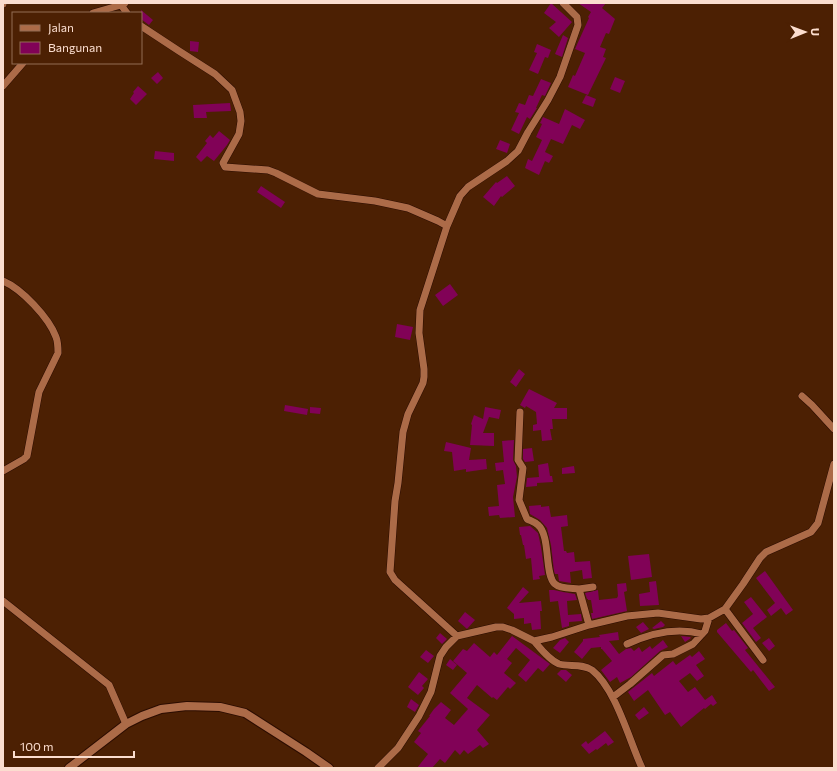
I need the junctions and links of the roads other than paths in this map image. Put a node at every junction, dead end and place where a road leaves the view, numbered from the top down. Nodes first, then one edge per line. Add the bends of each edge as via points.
1 (563, 3) edge
2 (123, 4) edge
3 (95, 12) edge
4 (142, 27) edge
5 (22, 64) edge
6 (3, 86) edge
7 (447, 226) junction
8 (3, 281) edge
9 (802, 396) dead end
10 (520, 412) dead end
11 (834, 429) edge
12 (834, 464) edge
13 (3, 471) edge
14 (593, 587) dead end
15 (579, 589) junction
16 (3, 601) edge
17 (725, 609) junction
18 (709, 618) junction
19 (589, 625) junction
20 (702, 634) junction
21 (457, 636) junction
22 (534, 641) junction
23 (627, 644) dead end
24 (763, 660) dead end
25 (613, 697) junction
26 (126, 724) junction
27 (68, 768) edge
28 (329, 768) edge
29 (378, 768) edge
30 (642, 768) edge

1 - 7 street via 576,17 578,25 554,90 518,151 468,186 460,196
2 - 3 street
4 - 7 street via 215,74 232,90 241,121 238,134 223,163 225,167 272,172 318,194 408,208
5 - 6 street
7 - 21 street via 420,310 419,333 424,377 403,432 390,572 395,580
8 - 13 street via 32,301 54,332 58,347 58,353 39,392 27,456
9 - 11 street
10 - 15 street via 518,460 523,468 520,503 527,519 537,523 542,529 552,581 557,586
12 - 17 street via 815,529 807,535 766,552
14 - 15 street
15 - 19 street
16 - 26 street via 109,685
17 - 18 street
17 - 24 street
18 - 19 street via 654,613
18 - 20 street
19 - 22 street via 552,638
20 - 23 street via 667,632 646,636
20 - 25 street via 693,644 673,654 663,655
21 - 22 street via 503,627
21 - 29 street via 440,656 433,685 419,716 398,748
22 - 25 street via 555,662 591,670
25 - 30 street
26 - 27 street
26 - 28 street via 160,709 213,706 232,709 244,713

